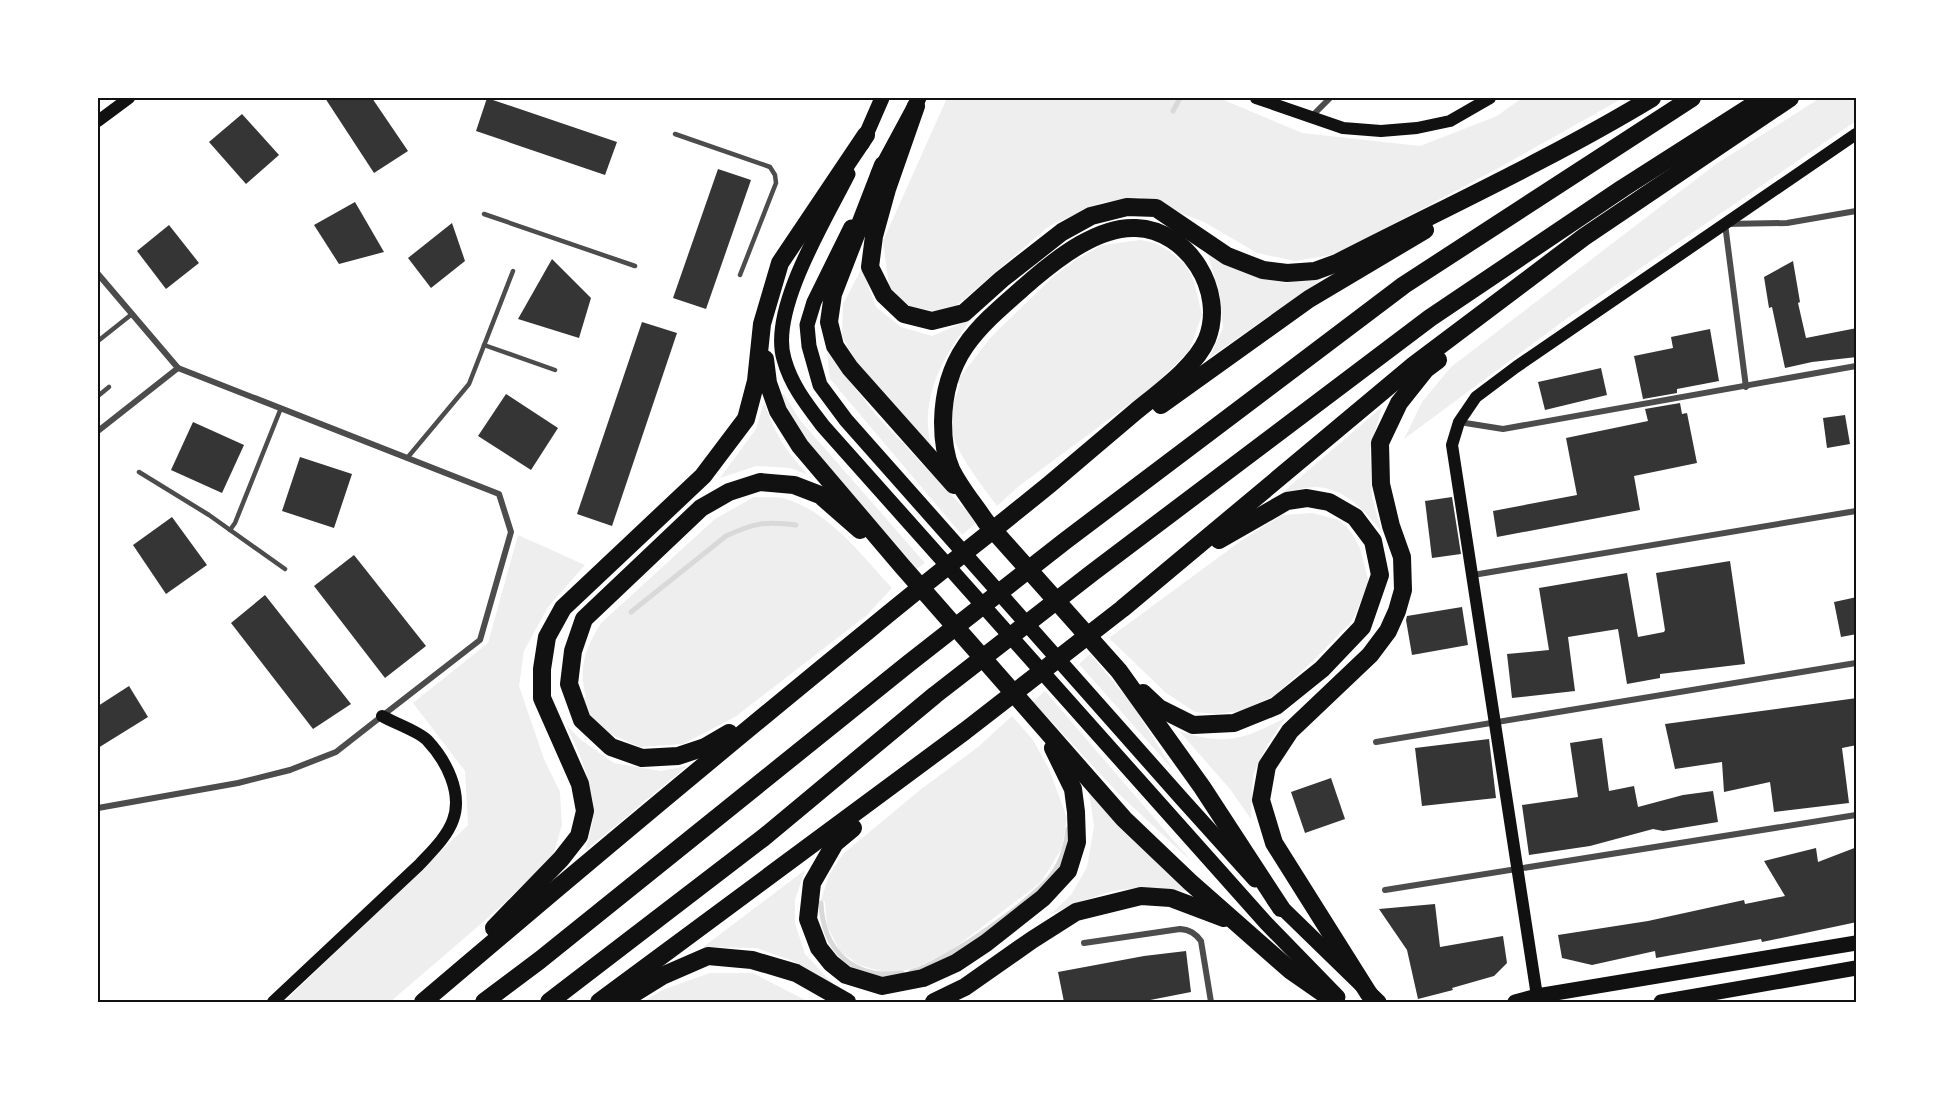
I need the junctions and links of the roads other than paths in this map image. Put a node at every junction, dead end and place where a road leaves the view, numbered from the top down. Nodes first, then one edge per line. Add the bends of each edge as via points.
1 (129, 98) edge
2 (882, 98) edge
3 (1256, 98) edge
4 (1330, 98) edge
5 (1490, 98) edge
6 (1652, 98) edge
7 (1692, 98) edge
8 (1764, 98) edge
9 (1790, 98) edge
10 (918, 102) edge
11 (1311, 117) junction
12 (98, 121) edge
13 (1748, 125) junction
14 (675, 134) dead end
15 (1857, 134) edge
16 (866, 135) junction
17 (1566, 146) junction
18 (887, 155) junction
19 (1857, 211) edge
20 (484, 214) dead end
21 (1725, 224) junction
22 (780, 263) junction
23 (635, 266) dead end
24 (513, 271) dead end
25 (98, 274) edge
26 (740, 275) dead end
27 (132, 314) junction
28 (98, 341) edge
29 (484, 345) junction
30 (1857, 366) edge
31 (178, 368) junction
32 (555, 370) dead end
33 (109, 387) dead end
34 (1746, 387) junction
35 (98, 396) edge
36 (281, 408) junction
37 (1459, 422) junction
38 (98, 431) edge
39 (408, 457) junction
40 (139, 472) dead end
41 (1030, 500) junction
42 (1857, 511) edge
43 (987, 522) junction
44 (230, 530) junction
45 (902, 566) junction
46 (285, 569) dead end
47 (1473, 575) junction
48 (1122, 609) junction
49 (875, 625) junction
50 (1857, 663) edge
51 (1119, 671) junction
52 (382, 717) junction
53 (1036, 718) junction
54 (1496, 723) junction
55 (964, 731) junction
56 (1376, 742) dead end
57 (98, 808) edge
58 (1857, 815) edge
59 (1516, 871) junction
60 (1385, 890) dead end
61 (1281, 908) junction
62 (1084, 943) dead end
63 (1857, 943) edge
64 (1857, 968) edge
65 (1290, 970) junction
66 (1537, 996) junction
67 (1374, 998) edge
68 (273, 1002) edge
69 (423, 1002) edge
70 (484, 1002) edge
71 (549, 1002) edge
72 (599, 1002) edge
73 (620, 1002) edge
74 (847, 1002) edge
75 (934, 1002) edge
76 (1211, 1002) edge
77 (1336, 1002) edge
78 (1343, 1002) edge
79 (1515, 1002) edge
80 (1660, 1002) edge

1 - 12 main road
2 - 16 main road
3 - 11 main road
4 - 11 street
5 - 11 main road via 1450,120 1417,128 1343,128
6 - 17 highway
7 - 70 highway via 1404,285 1065,541
8 - 71 highway via 1430,318 1092,573 935,695 763,838
9 - 13 highway
10 - 17 highway via 886,189 870,267 884,295 904,314 933,321 964,313 1036,250 1092,216 1127,207 1156,208 1236,260 1263,270 1315,271
10 - 18 main road
13 - 48 highway via 1584,237 1414,365
13 - 67 highway via 1426,369 1399,403 1380,442 1381,484 1402,557 1403,590 1397,611 1370,655 1290,731 1267,766 1261,800 1274,843
14 - 26 lane via 770,167 775,175 776,183
15 - 21 main road
16 - 22 highway
16 - 78 main road via 793,284 782,331 783,357 795,388 830,435 1266,922
17 - 41 highway via 1309,299
18 - 43 highway via 833,294 829,322 835,346 850,368
18 - 61 main road via 807,325 820,386 846,420
19 - 21 street via 1787,223
20 - 23 lane
21 - 34 street
21 - 37 main road via 1516,367 1476,397
22 - 45 highway via 765,329 768,383 778,411 800,446
22 - 69 highway via 762,324 756,381 746,419 703,476 563,608 547,636 542,698 580,784 585,811 579,836
24 - 29 lane
25 - 27 street
27 - 28 lane
27 - 31 street
29 - 32 lane
29 - 39 lane via 469,384
30 - 34 street
31 - 36 street
31 - 38 street
33 - 35 lane
34 - 37 street via 1503,429
36 - 39 street
36 - 44 lane
37 - 47 main road via 1452,445
39 - 52 street via 499,494 512,532 480,639
40 - 44 lane
41 - 43 highway via 1183,372 1207,340 1212,314 1209,289 1186,249 1160,232 1135,227 1100,235 1060,256 979,328 957,357 945,387 943,439 951,469
41 - 49 highway
42 - 47 street
43 - 51 highway
44 - 46 lane
45 - 49 highway via 820,495 794,485 760,482 729,492 701,508 584,619 573,651 568,684 582,720 611,747 642,758 678,756 705,747 735,730
45 - 53 highway
47 - 54 main road
48 - 51 highway via 1228,533 1287,501 1307,498 1329,502 1355,517 1373,541 1380,575 1362,627 1322,669 1276,706 1234,723 1193,725 1159,708
48 - 55 highway
49 - 69 highway
50 - 54 street
51 - 61 highway via 1202,787
52 - 57 street via 336,752 290,770
52 - 68 main road via 426,739 442,760 456,793 453,820 419,865
53 - 55 highway via 1073,789 1077,842 1068,871 1018,919 939,971 882,986 846,975 819,948 811,928 808,919 812,883 835,843
53 - 65 highway via 1124,819
54 - 56 street
54 - 59 main road
55 - 72 highway
58 - 59 street
59 - 60 street
59 - 66 main road
61 - 67 main road
62 - 76 street via 1189,930 1201,941
63 - 66 main road
64 - 80 main road
65 - 75 highway via 1223,917 1171,898 1141,896 1076,912 965,987
65 - 77 highway
66 - 79 main road
73 - 74 highway via 662,976 708,956 752,960 796,973

